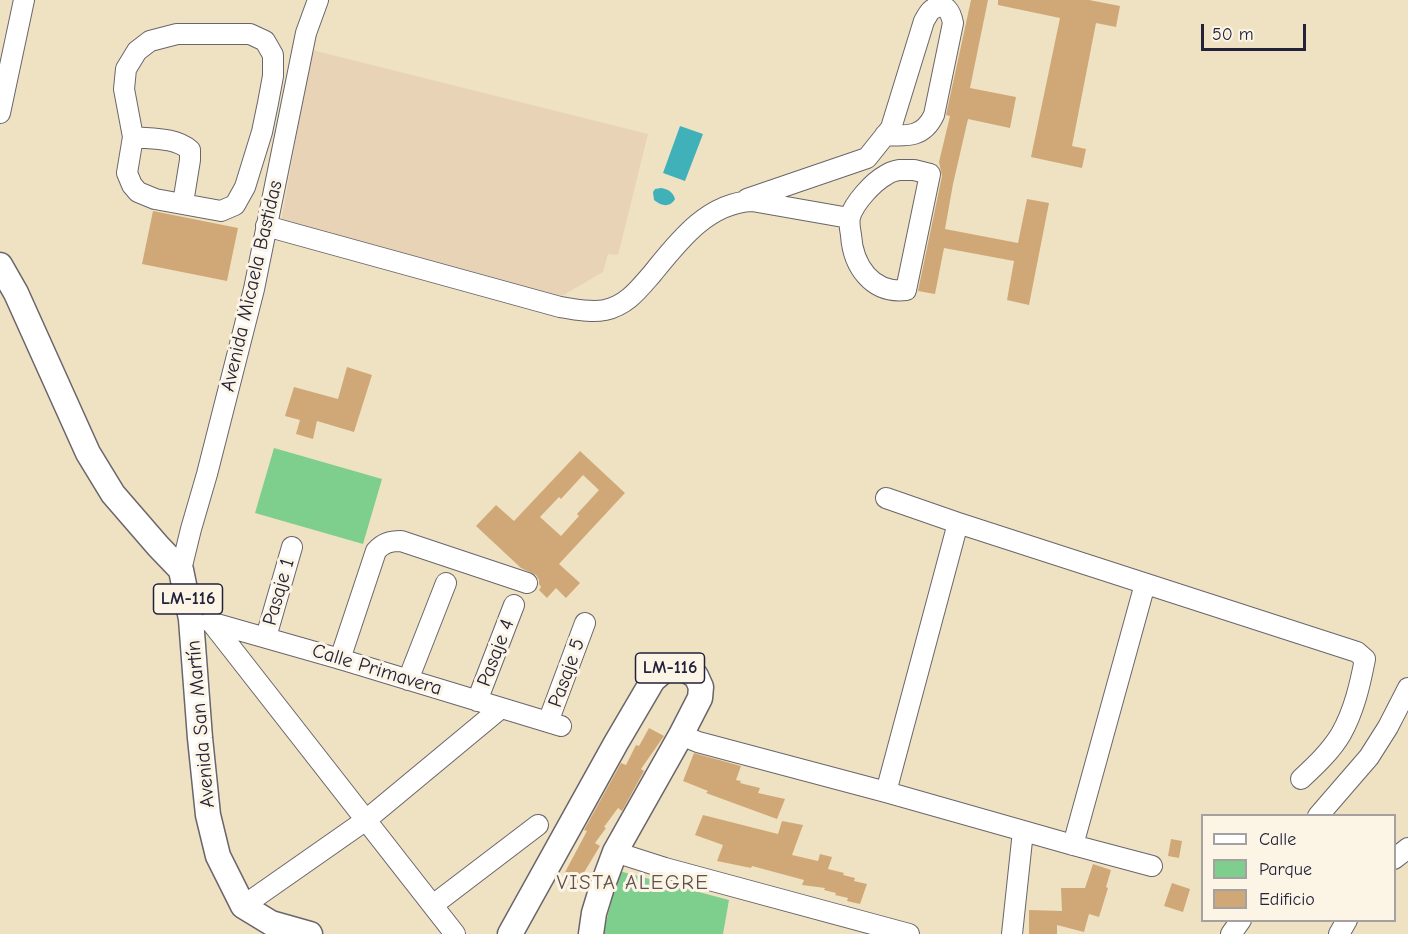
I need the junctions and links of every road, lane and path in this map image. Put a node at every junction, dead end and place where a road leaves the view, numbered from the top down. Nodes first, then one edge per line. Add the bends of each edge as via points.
1 (24, 0) edge
2 (318, 0) edge
3 (0, 113) edge
4 (262, 132) junction
5 (285, 135) junction
6 (885, 135) junction
7 (133, 137) junction
8 (741, 201) junction
9 (183, 203) junction
10 (849, 218) junction
11 (266, 226) junction
12 (0, 265) edge
13 (886, 498) dead end
14 (958, 523) junction
15 (292, 547) dead end
16 (181, 570) junction
17 (446, 583) dead end
18 (527, 584) dead end
19 (1145, 584) junction
20 (514, 605) dead end
21 (201, 621) junction
22 (585, 623) dead end
23 (266, 637) junction
24 (340, 659) junction
25 (408, 680) junction
26 (1408, 688) edge
27 (477, 701) junction
28 (501, 708) junction
29 (555, 724) joint
30 (681, 735) junction
31 (1300, 779) dead end
32 (886, 792) junction
33 (1320, 814) edge
34 (366, 820) junction
35 (538, 825) dead end
36 (1023, 831) junction
37 (1073, 845) junction
38 (1408, 848) edge
39 (615, 852) junction
40 (1396, 858) edge
41 (1152, 866) dead end
42 (433, 905) junction
43 (243, 906) junction
44 (1240, 922) edge
45 (310, 934) edge
46 (455, 934) edge
47 (510, 934) edge
48 (591, 934) edge
49 (909, 934) edge
50 (1012, 934) edge
51 (1231, 934) edge

1 - 3 street
2 - 5 street, Avenida Micaela Bastidas via 306,33
4 - 5 street
4 - 7 street via 273,76 273,55 265,41 250,34 177,34 150,40 137,51 126,69 124,89
4 - 9 street via 245,187 235,205 221,211
5 - 11 street, Avenida Micaela Bastidas
6 - 6 street via 891,128 924,21 932,9 946,8 953,23 934,115 919,132 908,136
6 - 8 street via 867,158
7 - 9 street via 128,173 132,185 155,199
7 - 9 street via 168,140 190,150
8 - 10 street
8 - 11 street via 725,206 692,227 631,298 606,309 589,311 560,307
10 - 10 street via 864,194 887,173 914,170 930,174 906,290 885,288 865,274 852,248
11 - 16 street, Avenida Micaela Bastidas via 245,324
12 - 16 main road, LM-116 via 93,461 113,494
13 - 14 street
14 - 19 street
14 - 32 street
15 - 23 street, Pasaje 1
16 - 21 main road, Avenida San Martín / LM-116
17 - 25 street
18 - 24 street via 400,541 382,544 376,551
19 - 31 street via 1357,652 1365,659 1357,697 1340,735
19 - 37 street
20 - 27 street, Pasaje 4
21 - 23 street, Calle Primavera
21 - 34 street
21 - 43 main road, Avenida San Martín / LM-116 via 200,738 208,815 218,856
22 - 29 street, Pasaje 5
23 - 24 street, Calle Primavera
24 - 25 street, Calle Primavera
25 - 27 street, Calle Primavera
26 - 33 street via 1369,756
27 - 28 street, Calle Primavera
28 - 29 street, Calle Primavera
28 - 34 street
30 - 32 street
30 - 39 main road, LM-116
30 - 47 main road, LM-116 via 700,698 701,687 696,676 682,668 667,668 653,680
32 - 36 street
34 - 42 street
34 - 43 street
35 - 42 street
36 - 37 street
36 - 50 street
37 - 41 street
38 - 40 street
39 - 48 main road, LM-116 via 599,895
39 - 49 street
42 - 46 street
43 - 45 main road via 271,923
44 - 51 street

